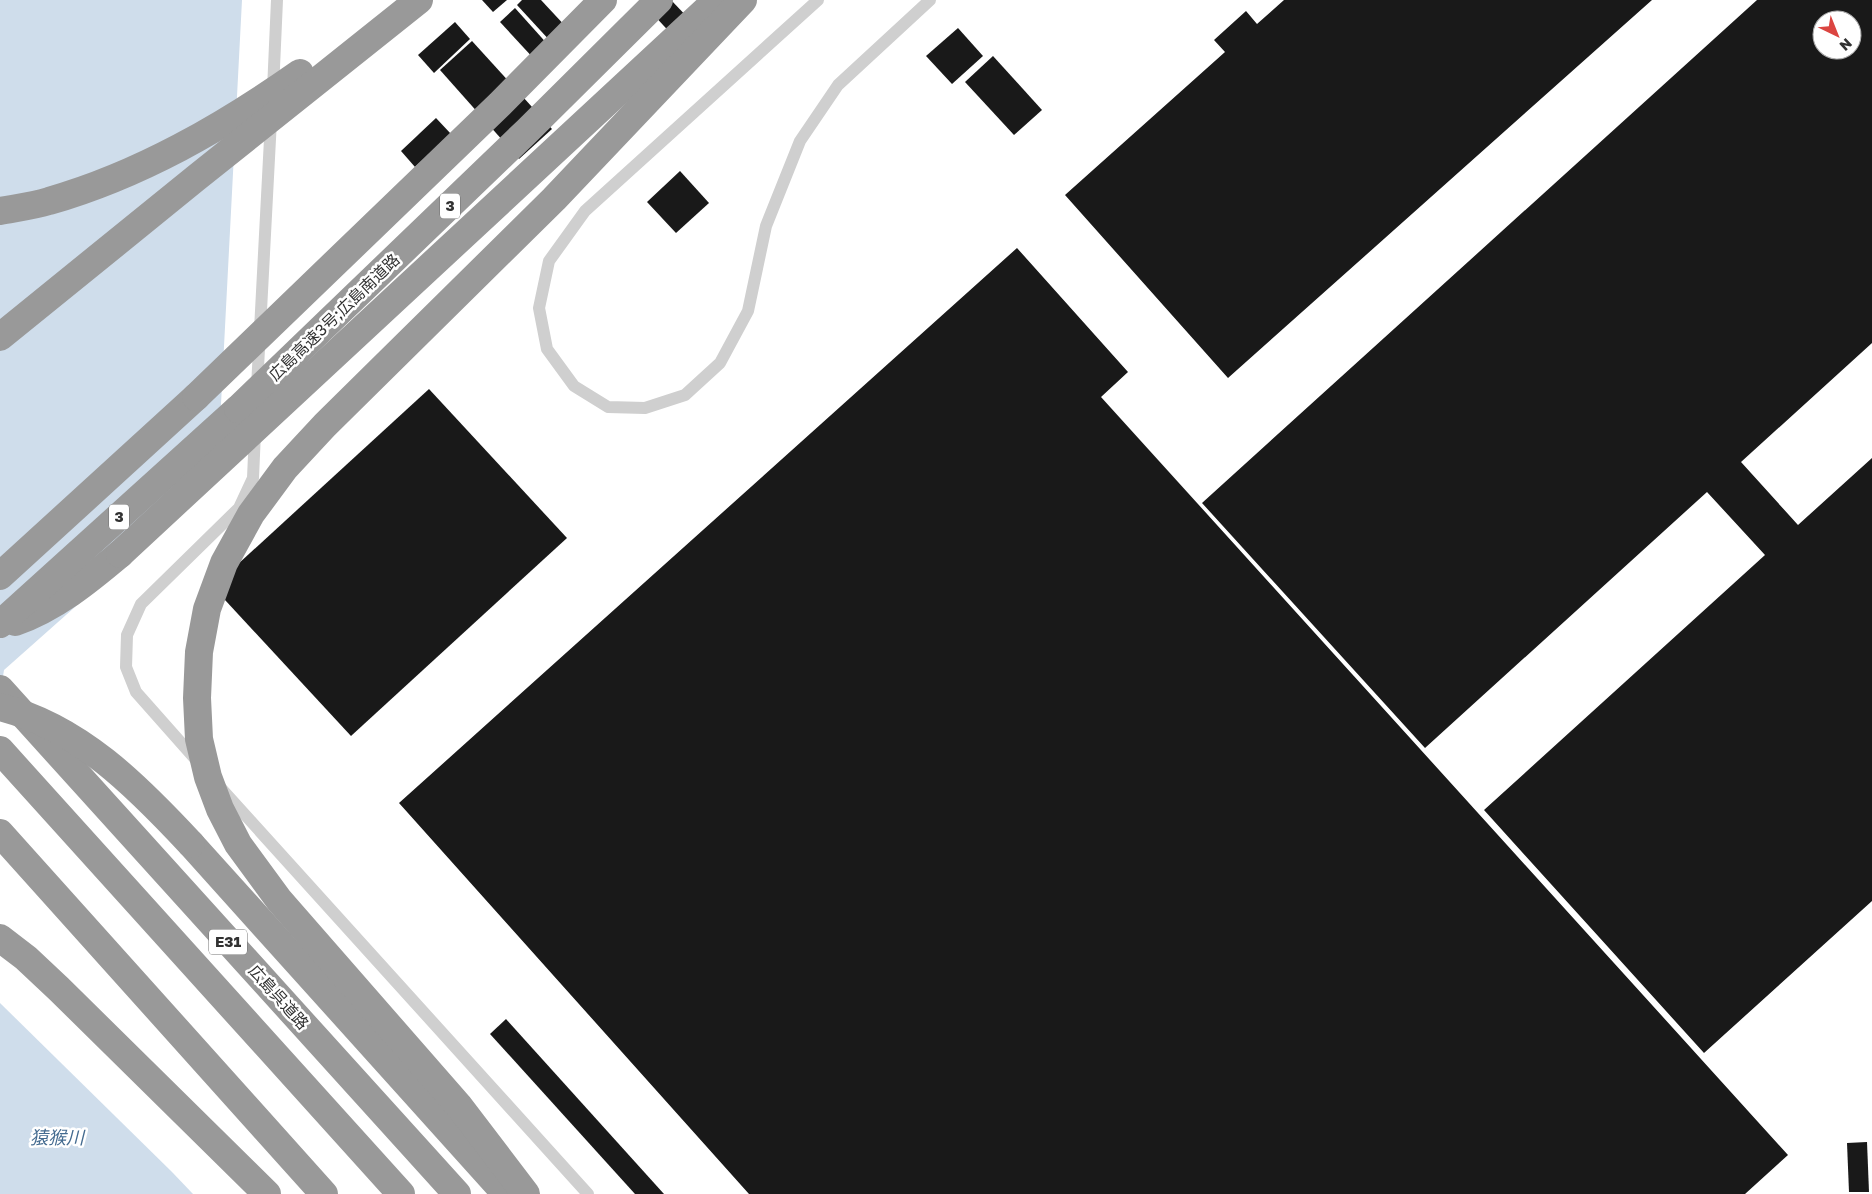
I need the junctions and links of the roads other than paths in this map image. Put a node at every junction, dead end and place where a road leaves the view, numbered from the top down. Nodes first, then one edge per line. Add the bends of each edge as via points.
1 (277, 0) edge
2 (404, 0) edge
3 (419, 0) edge
4 (603, 0) edge
5 (659, 0) edge
6 (717, 0) edge
7 (742, 0) edge
8 (818, 0) edge
9 (930, 0) edge
10 (0, 211) edge
11 (0, 337) edge
12 (0, 576) edge
13 (0, 626) edge
14 (0, 689) edge
15 (0, 707) edge
16 (0, 750) edge
17 (0, 833) edge
18 (0, 938) edge
19 (267, 1194) edge
20 (324, 1194) edge
21 (401, 1194) edge
22 (457, 1194) edge
23 (506, 1194) edge
24 (526, 1194) edge
25 (588, 1194) edge

1 - 25 lane via 253,478 239,508 141,604 127,636 126,667 136,692 156,715
2 - 10 highway, bridge via 254,105 201,137 97,186 48,202
3 - 11 highway, bridge
4 - 12 highway, 3, bridge via 350,250 196,397
5 - 13 highway, 広島高速3号;広島南道路 / 3, bridge via 507,152 238,409
6 - 13 highway, bridge via 120,554 63,598 30,616
7 - 24 highway, bridge via 554,199 285,468 251,514 224,563 207,609 199,652 196,698 199,739 208,777 238,844 279,900 459,1106
8 - 9 lane via 585,211 549,261 539,308 547,349 574,386 608,407 645,408 684,395 720,363 748,311 766,226 800,141 838,85
14 - 22 highway, 広島呉道路 / E31, bridge
15 - 23 highway, bridge via 36,718 71,737 136,787 204,858
16 - 21 highway, E31
17 - 20 highway
18 - 19 highway via 59,989

